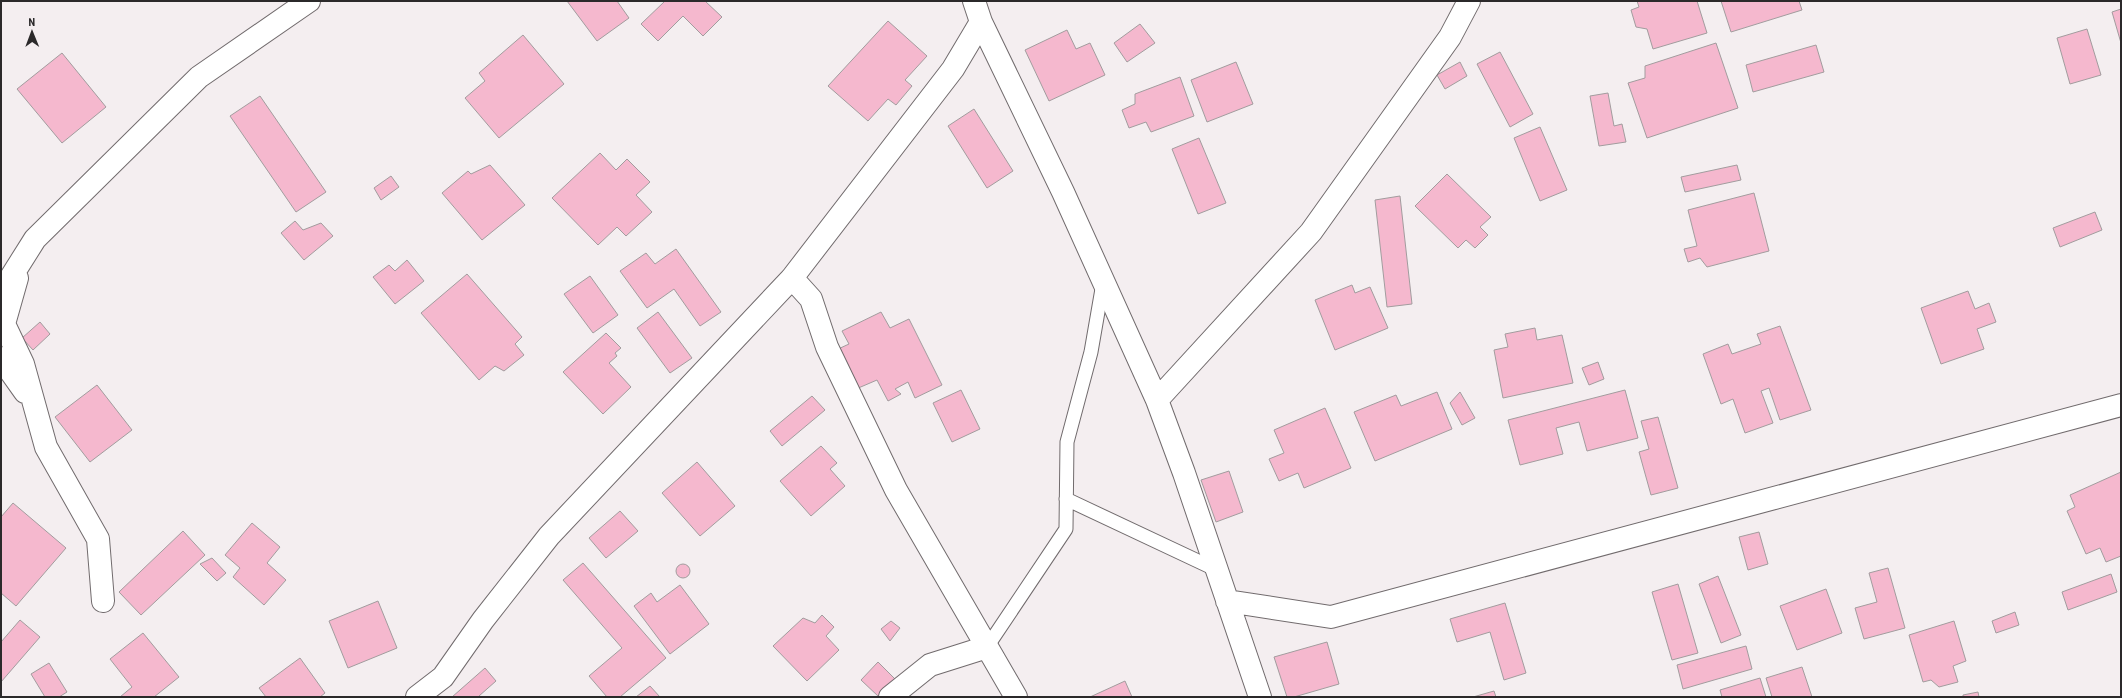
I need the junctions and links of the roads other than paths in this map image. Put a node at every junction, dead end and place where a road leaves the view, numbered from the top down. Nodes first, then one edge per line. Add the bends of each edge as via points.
1 (309, 1) edge
2 (974, 1) edge
3 (1469, 1) edge
4 (981, 22) junction
5 (22, 259) junction
6 (792, 278) junction
7 (1103, 281) junction
8 (1, 292) edge
9 (1, 358) edge
10 (1157, 400) junction
11 (2121, 405) edge
12 (36, 407) junction
13 (1066, 499) junction
14 (1217, 570) junction
15 (103, 601) dead end
16 (1227, 601) junction
17 (987, 647) junction
18 (417, 697) edge
19 (890, 697) edge
20 (1016, 697) edge
21 (1260, 697) edge

1 - 5 street via 199,77 35,239
2 - 4 street
3 - 10 street via 1450,37 1311,232
4 - 6 street via 953,69
4 - 7 street
5 - 8 street
5 - 12 street via 4,324 23,364
6 - 17 street via 811,299 827,347 896,490
6 - 18 street via 549,536 483,620 443,677
7 - 10 street
7 - 13 lane via 1091,352 1067,442
9 - 12 street
10 - 14 street
11 - 16 street via 1331,618
12 - 15 street via 46,447 98,539
13 - 14 lane
13 - 17 lane via 1066,529
14 - 16 street
16 - 21 street
17 - 19 street via 930,666
17 - 20 street

